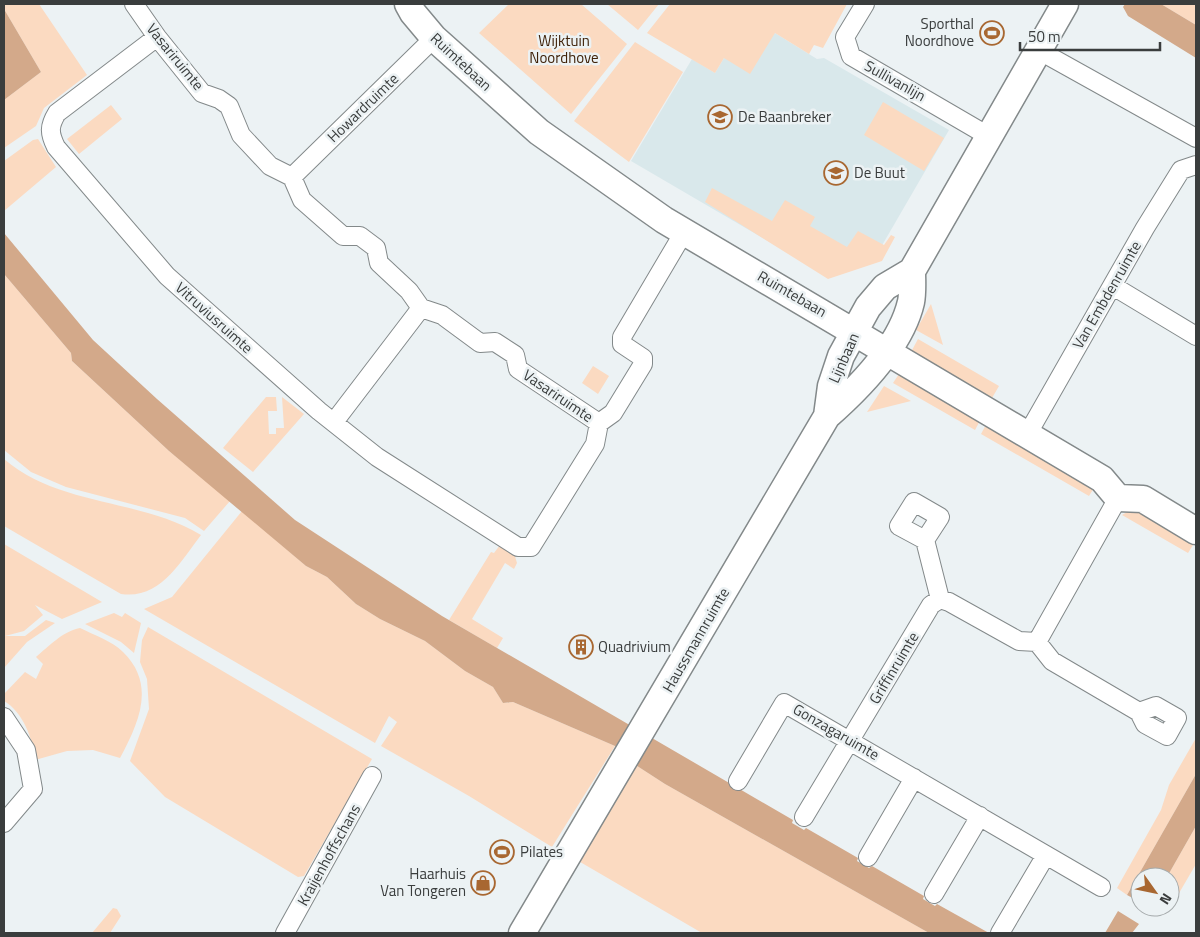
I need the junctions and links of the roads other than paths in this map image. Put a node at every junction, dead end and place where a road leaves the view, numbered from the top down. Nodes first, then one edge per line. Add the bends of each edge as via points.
1 (134, 4) edge
2 (865, 4) edge
3 (1065, 4) edge
4 (405, 7) edge
5 (157, 37) junction
6 (434, 38) junction
7 (1038, 50) junction
8 (990, 137) junction
9 (1196, 138) edge
10 (1196, 164) edge
11 (292, 177) junction
12 (684, 232) junction
13 (912, 270) junction
14 (1113, 286) junction
15 (421, 308) junction
16 (855, 332) junction
17 (1196, 336) edge
18 (886, 351) junction
19 (827, 416) junction
20 (334, 422) junction
21 (599, 423) junction
22 (1028, 435) junction
23 (1118, 498) junction
24 (1196, 531) edge
25 (925, 540) dead end
26 (940, 599) junction
27 (1037, 642) junction
28 (1138, 712) dead end
29 (4, 717) edge
30 (850, 740) junction
31 (372, 776) dead end
32 (914, 778) junction
33 (738, 781) dead end
34 (980, 816) junction
35 (804, 817) dead end
36 (4, 823) edge
37 (1046, 855) junction
38 (868, 857) dead end
39 (1101, 887) dead end
40 (934, 894) dead end
41 (285, 933) edge
42 (522, 933) edge
43 (1000, 933) edge

1 - 5 street, Vasariruimte
2 - 8 street, Sullivanlijn via 845,37 851,56
3 - 7 street, Lijnbaan
4 - 6 street, Ruimtebaan
5 - 11 street, Vasariruimte via 202,93 229,106 241,135 270,166
5 - 20 street, Vitruviusruimte via 57,113 51,123 50,136 167,276
6 - 11 street, Howardruimte
6 - 12 street, Ruimtebaan via 539,132
7 - 8 street, Lijnbaan
7 - 9 street
8 - 13 street, Lijnbaan
10 - 14 street, Van Embdenruimte via 1181,170
11 - 15 street via 302,200 343,236 360,236 376,248 379,263 409,291
12 - 16 street, Ruimtebaan
12 - 21 street via 622,338 622,344 643,358 643,364 613,413
13 - 16 street, Lijnbaan via 885,287 868,307
13 - 18 street, Lijnbaan via 911,301
14 - 17 street
14 - 22 street, Van Embdenruimte
15 - 20 street
15 - 21 street, Vasariruimte via 442,316 480,343 495,342 514,355 518,369
16 - 18 street, Ruimtebaan
16 - 19 street, Lijnbaan via 841,356 831,386
18 - 19 street, Lijnbaan via 872,374
18 - 22 street, Ruimtebaan
19 - 42 street, Haussmannruimte
20 - 21 street, Vitruviusruimte via 377,457 518,548 531,547 595,444
22 - 23 street, Ruimtebaan via 1102,478
23 - 24 street via 1143,499
23 - 27 street
25 - 26 street
26 - 27 street via 1019,640
26 - 30 street, Griffinruimte via 931,605
27 - 28 street via 1052,661
29 - 36 street via 26,750 32,789
30 - 32 street, Gonzagaruimte
30 - 33 street, Gonzagaruimte via 784,703
30 - 35 street, Griffinruimte
31 - 41 street, Kraijenhoffschans
32 - 34 street, Gonzagaruimte
32 - 38 street
34 - 37 street, Gonzagaruimte
34 - 40 street
37 - 39 street, Gonzagaruimte
37 - 43 street

